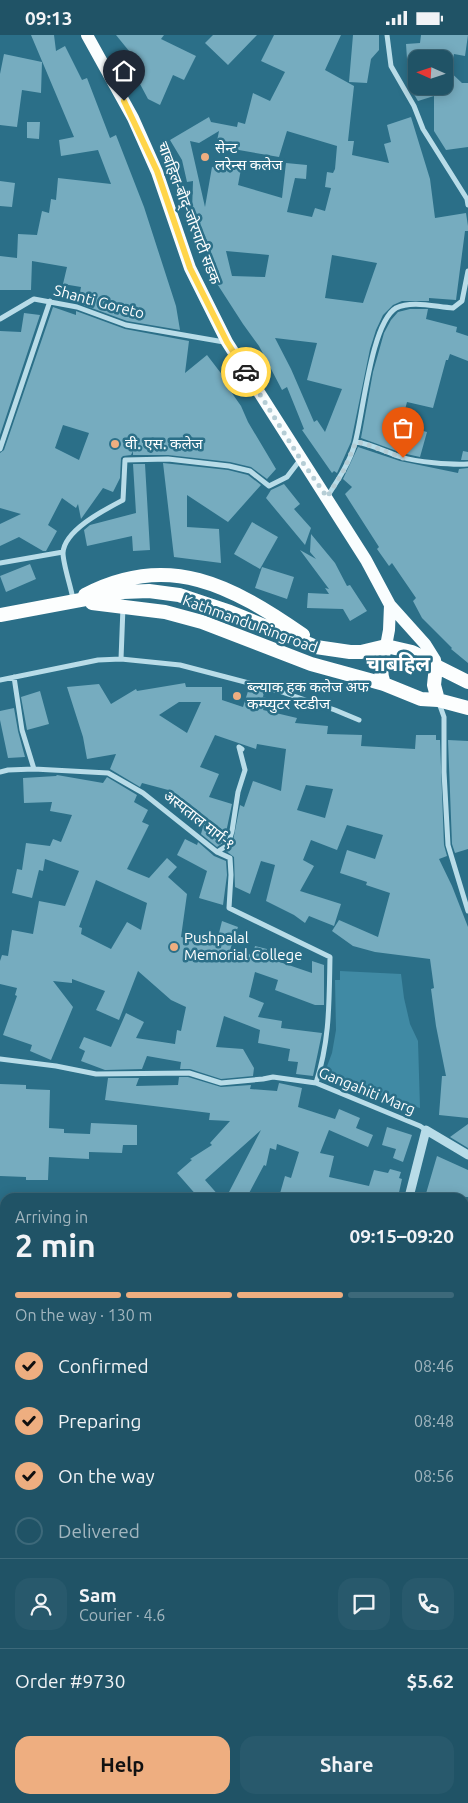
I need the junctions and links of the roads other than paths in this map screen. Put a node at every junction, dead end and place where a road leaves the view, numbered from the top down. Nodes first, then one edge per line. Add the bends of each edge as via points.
1 (87, 35) edge
2 (387, 35) edge
3 (468, 200) edge
4 (468, 271) edge
5 (50, 301) junction
6 (0, 319) edge
7 (227, 342) junction
8 (356, 442) junction
9 (0, 449) edge
10 (301, 460) junction
11 (468, 464) edge
12 (327, 497) junction
13 (63, 553) junction
14 (0, 563) edge
15 (123, 599) junction
16 (74, 601) junction
17 (390, 605) junction
18 (0, 615) edge
19 (316, 647) junction
20 (386, 647) junction
21 (121, 659) junction
22 (436, 666) junction
23 (14, 677) junction
24 (0, 680) edge
25 (468, 682) edge
26 (384, 684) junction
27 (438, 700) junction
28 (468, 708) edge
29 (359, 720) dead end
30 (242, 749) dead end
31 (34, 769) junction
32 (0, 772) edge
33 (217, 852) junction
34 (468, 911) edge
35 (0, 1059) edge
36 (316, 1083) junction
37 (426, 1130) junction
38 (468, 1155) edge
39 (410, 1193) edge

1 - 7 main road, चाबहिल-बौद्-जोरपाटी सडक via 133,118 157,171 190,268
2 - 3 street via 391,66 423,129
4 - 8 street via 462,301 453,308 405,305 394,309 385,320 368,369
5 - 6 street, Shanti Goreto via 34,299
5 - 7 street, Shanti Goreto via 126,325
5 - 9 street
7 - 10 main road, चाबहिल-बौद्-जोरपाटी सडक
8 - 11 street via 403,458
8 - 12 street
10 - 12 main road, चाबहिल-बौद्-जोरपाटी सडक
10 - 13 street via 287,477 269,486 250,471 229,466 168,459 125,460 123,499 95,514 68,539
12 - 17 main road, चाबहिल-बौद्-जोरपाटी सडक
13 - 14 street
13 - 16 street
15 - 16 highway, Kathmandu Ringroad
15 - 19 highway, Kathmandu Ringroad via 149,591 179,595
15 - 21 street
15 - 26 highway, Kathmandu Ringroad via 202,622 312,664
16 - 18 highway, Kathmandu Ringroad
16 - 19 highway via 102,586 136,575 174,575 206,582 240,595
17 - 20 main road
17 - 22 main road, चाबहिल-बौद्-जोरपाटी सडक via 425,644
19 - 20 highway, Kathmandu Ringroad via 350,652
20 - 22 highway via 412,651
20 - 26 highway via 381,659
21 - 23 street via 89,661
21 - 29 street via 180,665 213,673
22 - 25 highway
22 - 27 highway via 434,685
23 - 24 street
23 - 31 street via 22,730
26 - 27 highway, Kathmandu Ringroad via 421,699
27 - 28 highway, Kathmandu Ringroad
27 - 34 street via 444,717 448,845
30 - 33 street via 239,747 245,770 232,831 228,845
31 - 32 street, अस्पताल मार्ग-१
31 - 33 street, अस्पताल मार्ग-१ via 108,773 144,793
33 - 36 street, अस्पताल मार्ग-१ via 230,859 229,908 330,957 329,1027
35 - 36 street, Gangahiti Marg via 56,1065 96,1074 189,1073 221,1083 273,1077
36 - 37 street, Gangahiti Marg
37 - 38 street
37 - 39 street

